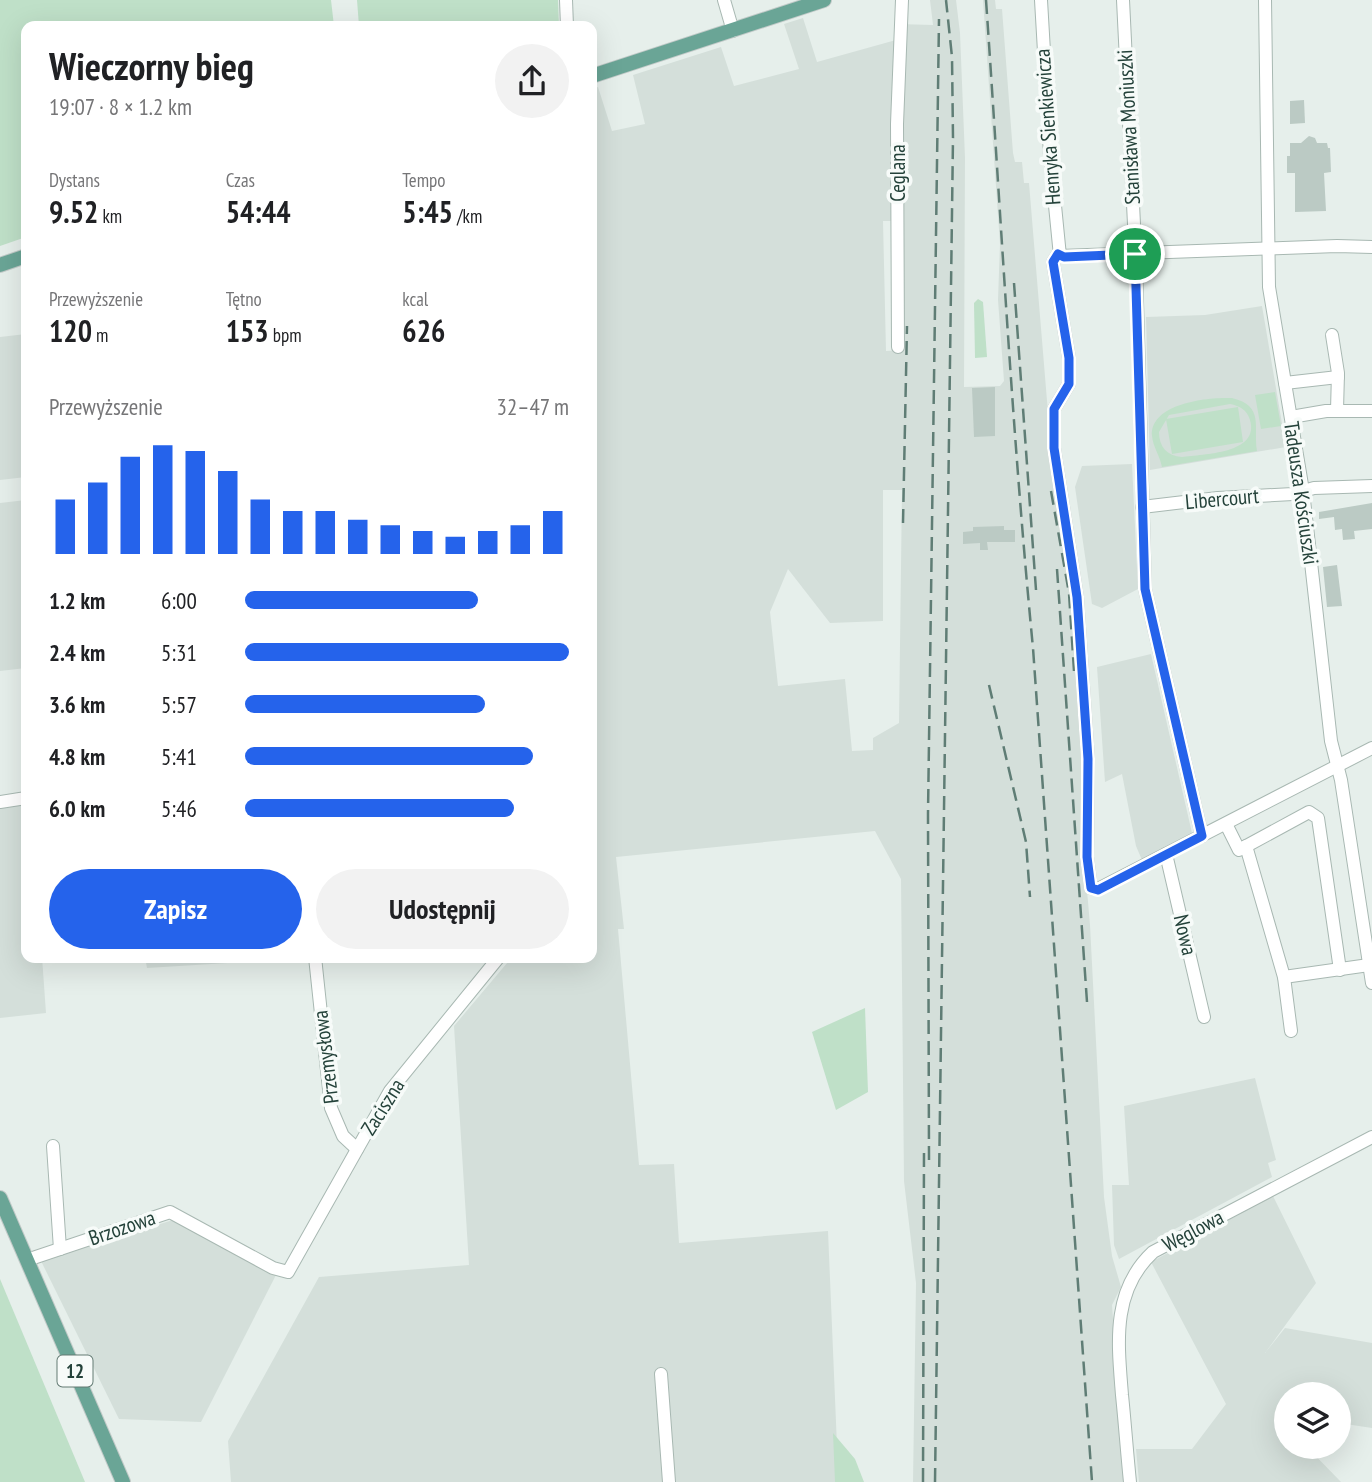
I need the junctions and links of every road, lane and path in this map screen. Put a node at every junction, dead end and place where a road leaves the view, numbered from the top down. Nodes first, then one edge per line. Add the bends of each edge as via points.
1 (566, 0) edge
2 (724, 0) edge
3 (824, 0) edge
4 (902, 0) edge
5 (1041, 0) edge
6 (1123, 0) edge
7 (1265, 0) edge
8 (567, 21) edge
9 (733, 30) junction
10 (597, 74) edge
11 (1372, 247) edge
12 (1267, 250) junction
13 (1058, 254) junction
14 (1135, 254) junction
15 (21, 258) edge
16 (0, 265) edge
17 (1332, 335) dead end
18 (898, 347) dead end
19 (1338, 377) junction
20 (1285, 383) junction
21 (1338, 410) junction
22 (1372, 411) edge
23 (1291, 417) junction
24 (1372, 486) edge
25 (1303, 491) junction
26 (1142, 507) junction
27 (1372, 748) edge
28 (1337, 765) junction
29 (21, 798) edge
30 (0, 803) edge
31 (1226, 824) junction
32 (1202, 836) junction
33 (1245, 846) junction
34 (1166, 854) junction
35 (316, 963) edge
36 (494, 963) edge
37 (1369, 965) junction
38 (1340, 970) junction
39 (1284, 977) junction
40 (1372, 983) edge
41 (1204, 1017) dead end
42 (1291, 1031) dead end
43 (1372, 1137) edge
44 (53, 1146) dead end
45 (357, 1149) junction
46 (0, 1198) edge
47 (60, 1249) junction
48 (27, 1260) junction
49 (288, 1272) joint
50 (661, 1374) dead end
51 (123, 1482) edge
52 (669, 1482) edge
53 (1130, 1482) edge

1 - 8 street
2 - 9 street
3 - 9 main road
4 - 18 street, Ceglana via 897,124
5 - 13 street, Henryka Sienkiewicza
6 - 14 street, Stanisława Moniuszki
7 - 12 street, Tadeusza Kościuszki
9 - 10 main road
11 - 12 street
12 - 14 street
12 - 20 street, Tadeusza Kościuszki
13 - 14 street
13 - 34 street, Henryka Sienkiewicza via 1053,262 1067,335 1069,384 1054,409 1054,448 1077,597 1091,888 1098,890
14 - 26 street, Stanisława Moniuszki
15 - 16 main road
17 - 19 street
19 - 20 street
19 - 21 street
20 - 23 street, Tadeusza Kościuszki
21 - 22 street
21 - 23 street
23 - 25 street, Tadeusza Kościuszki
24 - 25 street, Libercourt
25 - 26 street, Libercourt
25 - 28 street, Tadeusza Kościuszki
26 - 32 street, Stanisława Moniuszki via 1148,608
27 - 28 street
28 - 31 street
28 - 37 street, Tadeusza Kościuszki
29 - 30 street
31 - 32 street
31 - 33 street via 1239,850
32 - 34 street
33 - 38 street via 1309,812 1318,818
33 - 39 street
34 - 41 street, Nowa
35 - 45 street, Przemysłowa via 331,1108 343,1136
36 - 45 street, Zaciszna via 390,1091
37 - 38 street
37 - 40 street, Tadeusza Kościuszki
38 - 39 street
39 - 42 street
43 - 53 street, Węglowa via 1153,1252 1143,1262 1121,1305 1117,1336
44 - 47 street
45 - 49 street, Zaciszna
46 - 48 main road, 12
47 - 48 street, Brzozowa
47 - 49 street, Brzozowa via 170,1212
48 - 51 main road, 12
50 - 52 street

